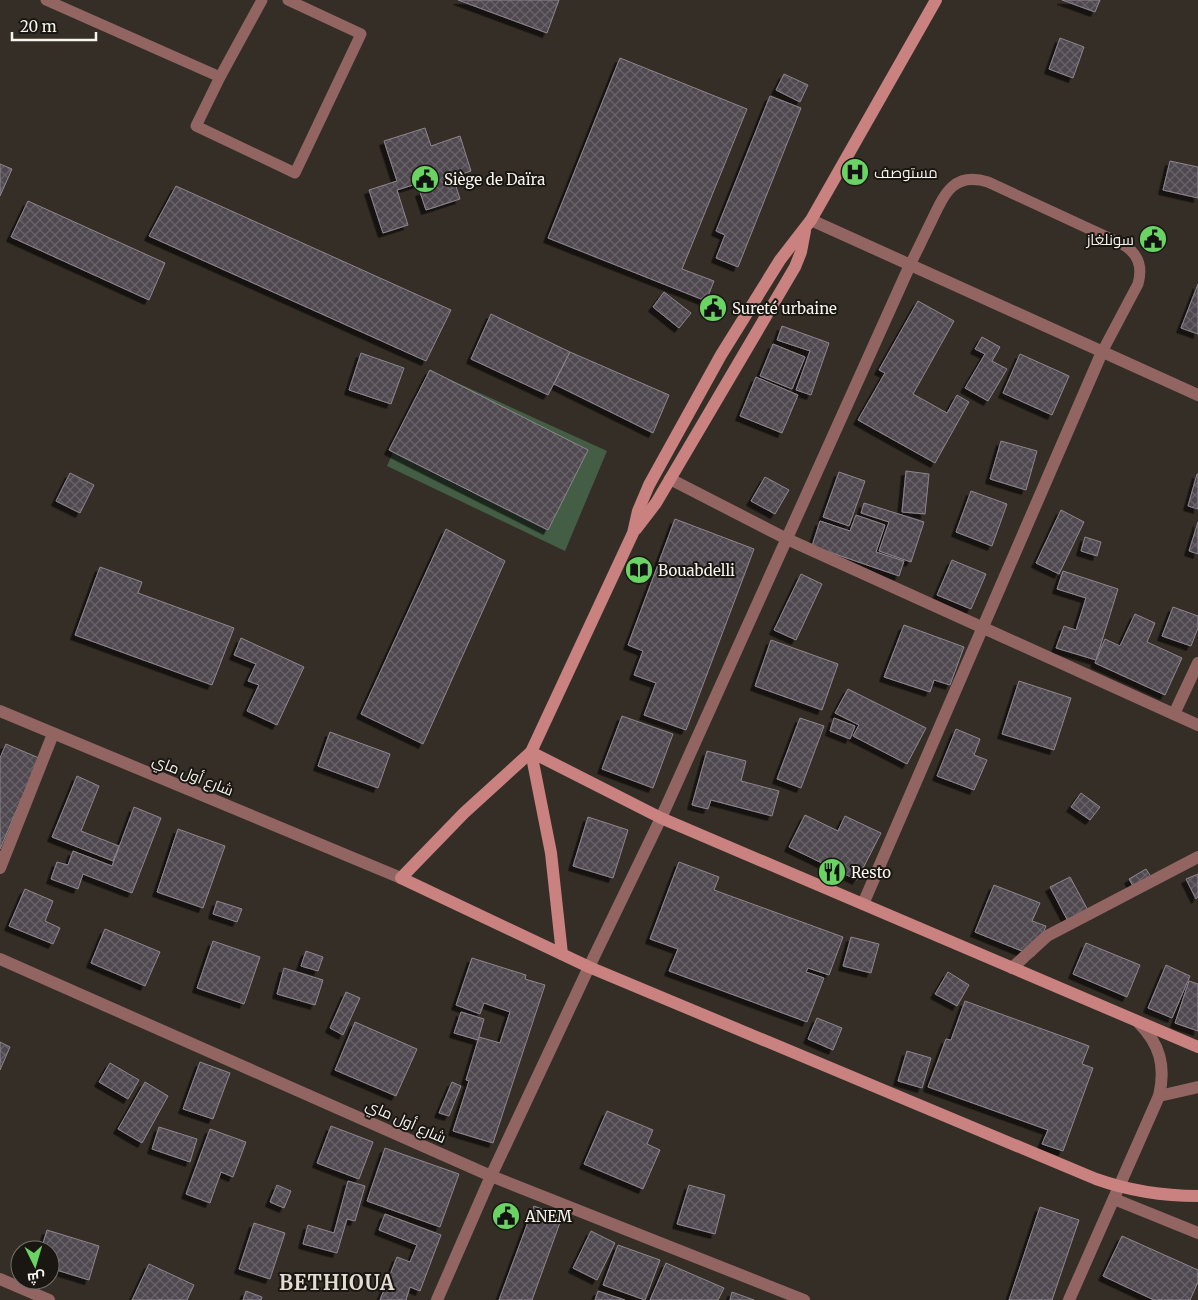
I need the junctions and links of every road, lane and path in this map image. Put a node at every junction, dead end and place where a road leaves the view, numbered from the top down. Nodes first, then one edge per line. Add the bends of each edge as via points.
1 (46, 0) edge
2 (262, 0) edge
3 (288, 0) edge
4 (936, 0) edge
5 (220, 77) junction
6 (808, 225) junction
7 (910, 265) junction
8 (1102, 352) junction
9 (1198, 396) edge
10 (670, 480) junction
11 (633, 533) junction
12 (787, 539) junction
13 (982, 629) junction
14 (1198, 662) edge
15 (0, 711) edge
16 (1174, 714) junction
17 (1198, 725) edge
18 (53, 734) junction
19 (531, 752) junction
20 (661, 818) junction
21 (1198, 858) edge
22 (0, 868) edge
23 (401, 878) junction
24 (863, 904) junction
25 (562, 954) junction
26 (0, 959) edge
27 (589, 967) junction
28 (1012, 968) junction
29 (1138, 1022) junction
30 (1198, 1047) edge
31 (1198, 1087) edge
32 (1159, 1096) junction
33 (491, 1176) junction
34 (1116, 1193) junction
35 (1198, 1196) edge
36 (1198, 1233) edge
37 (0, 1278) edge
38 (49, 1300) edge
39 (437, 1300) edge
40 (804, 1300) edge
41 (1069, 1300) edge

1 - 5 lane
2 - 5 lane
3 - 5 lane via 361,34 294,173 196,126
4 - 6 main road
6 - 7 street
6 - 10 main road via 795,267
6 - 11 main road via 780,260 721,355 649,485
7 - 8 street
7 - 8 lane via 948,190 971,178 988,182 1122,244 1136,256 1141,274 1138,284
7 - 12 street
8 - 9 street
8 - 13 street
10 - 11 main road
10 - 12 street
11 - 19 main road
12 - 13 street
12 - 20 street
13 - 16 street
13 - 24 street
14 - 16 street
15 - 18 street, شارع أول ماي
16 - 17 street
18 - 22 street
18 - 23 street, شارع أول ماي
19 - 20 main road
19 - 23 main road via 464,813
19 - 25 main road via 550,853
20 - 24 main road
20 - 27 street
21 - 28 street via 1047,936
23 - 25 main road
24 - 28 main road
25 - 27 main road
26 - 33 street, شارع أول ماي
27 - 33 street
27 - 34 main road via 1071,1170
28 - 29 main road
29 - 30 main road
29 - 32 street via 1150,1034 1160,1056 1163,1080
31 - 32 street
32 - 34 street
33 - 39 street
33 - 40 street, شارع أول ماي
34 - 35 main road
34 - 36 street
34 - 41 street
37 - 38 street

